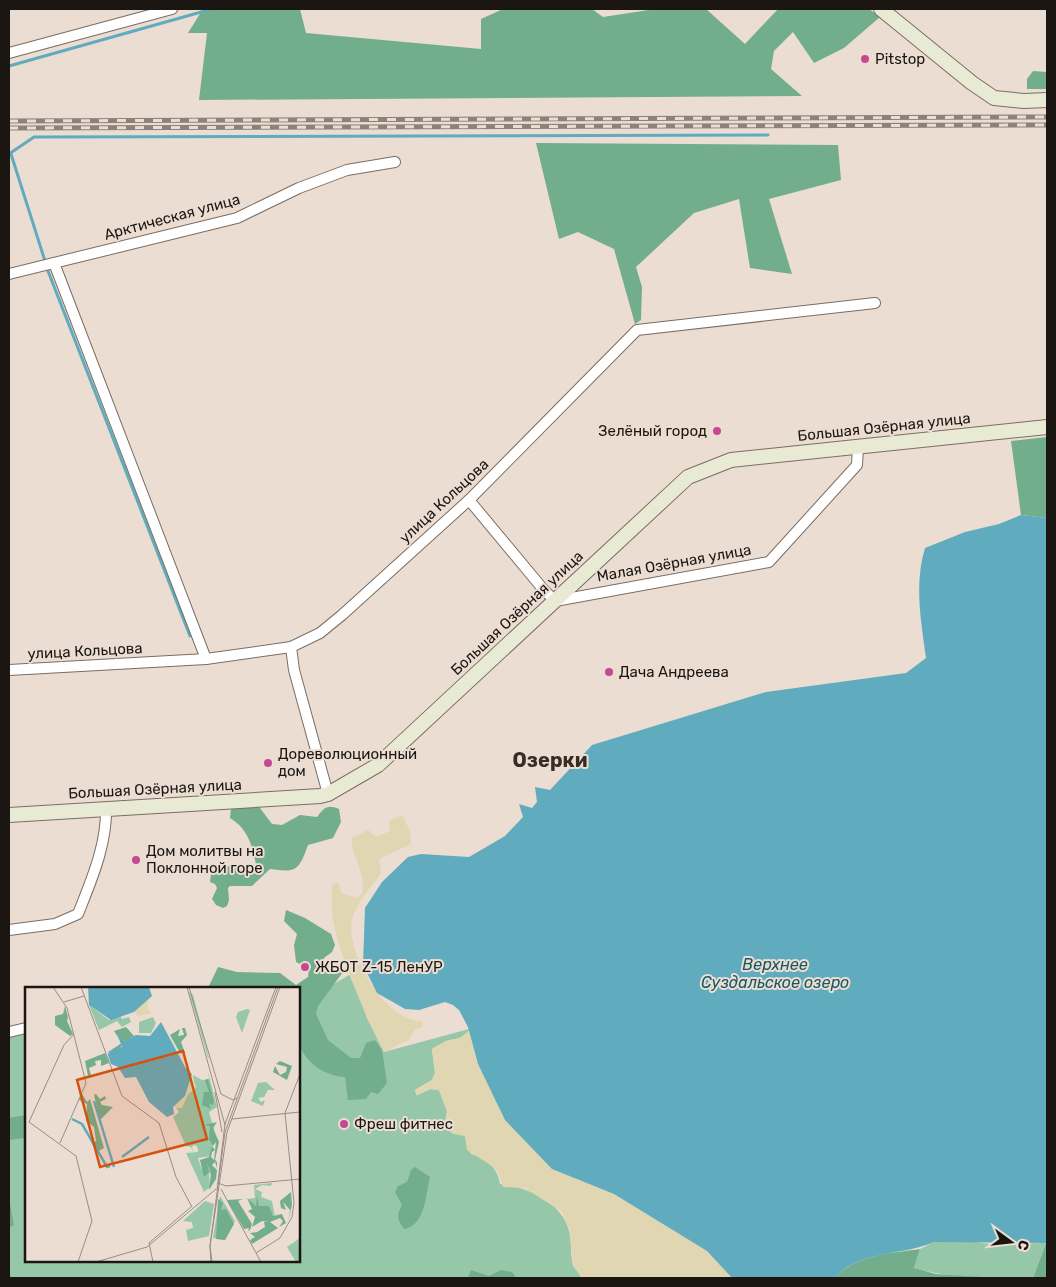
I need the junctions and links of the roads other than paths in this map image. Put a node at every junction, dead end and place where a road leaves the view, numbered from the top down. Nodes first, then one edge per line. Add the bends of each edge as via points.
1 (172, 9) edge
2 (881, 9) edge
3 (9, 53) edge
4 (1047, 100) edge
5 (395, 162) dead end
6 (54, 263) junction
7 (9, 274) edge
8 (875, 303) dead end
9 (1047, 427) edge
10 (858, 446) junction
11 (469, 500) junction
12 (555, 600) junction
13 (291, 647) junction
14 (206, 658) junction
15 (9, 670) edge
16 (328, 794) junction
17 (106, 808) junction
18 (9, 815) edge
19 (9, 930) edge
20 (25, 1028) edge
21 (9, 1032) edge

1 - 3 street
2 - 4 street via 994,98
5 - 6 street, Арктическая улица via 347,170 299,188 238,218
6 - 7 street, Арктическая улица
6 - 14 street
8 - 11 street, улица Кольцова via 637,330
9 - 10 street, Большая Озёрная улица
10 - 12 street, Большая Озёрная улица via 731,460 688,477
10 - 12 street, Малая Озёрная улица via 857,465 769,562
11 - 12 street
11 - 13 street, улица Кольцова via 335,621 320,633
12 - 16 street, Большая Озёрная улица via 378,765
13 - 14 street, улица Кольцова
13 - 16 street via 294,670
14 - 15 street, улица Кольцова
16 - 17 street, Большая Озёрная улица
17 - 18 street, Большая Озёрная улица
17 - 19 street via 96,866 78,914 55,924
20 - 21 street

